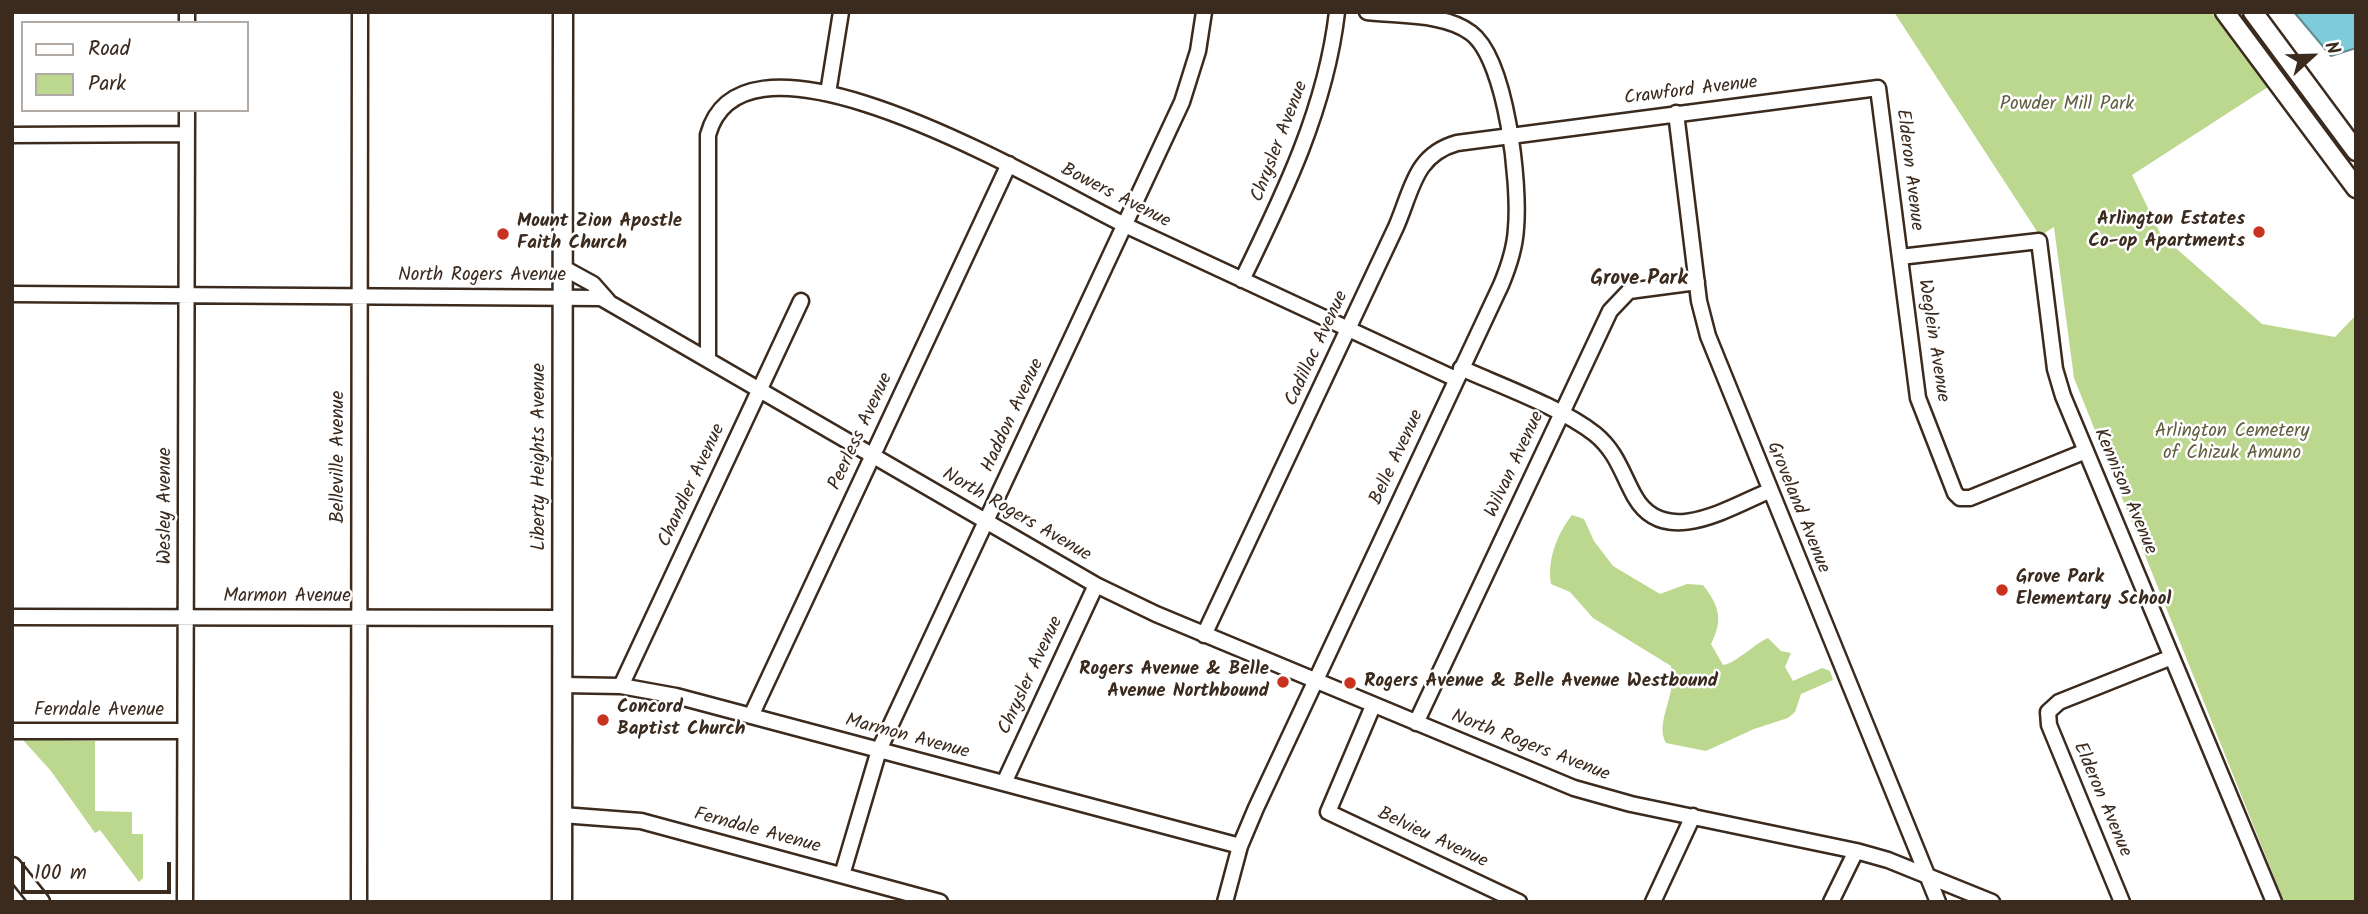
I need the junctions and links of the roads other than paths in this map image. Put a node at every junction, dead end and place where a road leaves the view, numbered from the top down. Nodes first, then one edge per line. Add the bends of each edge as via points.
1 (360, 12) edge
2 (563, 12) edge
3 (841, 12) edge
4 (1204, 12) edge
5 (1337, 12) edge
6 (1367, 12) edge
7 (2225, 12) edge
8 (2253, 12) edge
9 (1878, 88) joint
10 (828, 93) junction
11 (187, 112) edge
12 (1676, 113) junction
13 (187, 134) junction
14 (12, 135) edge
15 (1509, 135) junction
16 (2356, 151) edge
17 (1009, 164) junction
18 (2356, 188) edge
19 (1125, 225) junction
20 (1900, 257) junction
21 (562, 267) junction
22 (1242, 280) junction
23 (1697, 282) junction
24 (12, 294) edge
25 (186, 294) junction
26 (360, 296) junction
27 (562, 296) junction
28 (609, 302) junction
29 (801, 302) dead end
30 (1349, 328) junction
31 (708, 359) junction
32 (1458, 373) junction
33 (760, 388) junction
34 (1561, 415) junction
35 (2086, 452) junction
36 (873, 455) junction
37 (1769, 491) junction
38 (985, 520) junction
39 (1097, 585) junction
40 (12, 617) edge
41 (186, 617) junction
42 (359, 617) junction
43 (562, 618) junction
44 (1204, 635) junction
45 (2172, 657) junction
46 (1315, 681) junction
47 (562, 685) junction
48 (621, 686) junction
49 (1373, 706) junction
50 (751, 716) junction
51 (1416, 723) junction
52 (12, 731) edge
53 (185, 731) junction
54 (878, 750) junction
55 (1004, 783) junction
56 (562, 815) junction
57 (1693, 817) junction
58 (1240, 846) junction
59 (1856, 851) junction
60 (12, 867) edge
61 (1926, 874) junction
62 (842, 875) junction
63 (895, 896) edge
64 (40, 902) edge
65 (185, 902) edge
66 (359, 902) edge
67 (562, 902) edge
68 (940, 902) edge
69 (1225, 902) edge
70 (1519, 902) edge
71 (1653, 902) edge
72 (1831, 902) edge
73 (1938, 902) edge
74 (1993, 902) edge
75 (2122, 902) edge
76 (2274, 902) edge

1 - 26 street, Belleville Avenue
2 - 21 main road, Liberty Heights Avenue
3 - 10 street
4 - 19 street, Haddon Avenue via 1189,84
5 - 22 street, Chrysler Avenue via 1327,75 1300,154
6 - 15 street, Belle Avenue via 1461,26 1482,44 1490,56
7 - 18 main road
8 - 16 main road
9 - 12 street, Crawford Avenue
9 - 20 street, Elderon Avenue
10 - 17 street, Bowers Avenue via 901,113
10 - 31 street, Bowers Avenue via 777,87 747,90 718,109 708,135
11 - 13 street, Wesley Avenue
12 - 15 street, Crawford Avenue
12 - 23 street, Groveland Avenue
13 - 14 street
13 - 25 street, Wesley Avenue
15 - 30 street, Cadillac Avenue via 1441,148 1426,160
15 - 32 street, Belle Avenue via 1518,207 1514,247 1501,285
17 - 19 street, Bowers Avenue
17 - 36 street, Peerless Avenue
19 - 22 street, Bowers Avenue
19 - 38 street, Haddon Avenue
20 - 35 street, Kennison Avenue via 2039,242 2055,369
20 - 35 street, Weglein Avenue via 1918,398 1955,494 1970,498
21 - 27 main road, Liberty Heights Avenue
21 - 28 street via 593,284
22 - 30 street, Bowers Avenue
23 - 34 street, Wilvan Avenue via 1622,295 1609,311
23 - 37 street, Groveland Avenue via 1708,336
24 - 25 street, North Rogers Avenue
25 - 26 street, North Rogers Avenue
25 - 41 street, Wesley Avenue
26 - 27 street, North Rogers Avenue
26 - 42 street, Belleville Avenue
27 - 28 street, North Rogers Avenue
27 - 43 main road, Liberty Heights Avenue
28 - 31 street, North Rogers Avenue
29 - 33 street, Chandler Avenue
30 - 32 street, Bowers Avenue
30 - 44 street, Cadillac Avenue
31 - 33 street, North Rogers Avenue
32 - 34 street, Bowers Avenue
32 - 46 street, Belle Avenue
33 - 36 street, North Rogers Avenue
33 - 48 street, Chandler Avenue
34 - 37 street, Bowers Avenue via 1583,425 1607,446 1641,505 1667,522 1703,519
34 - 51 street, Wilvan Avenue
35 - 45 street, Kennison Avenue
36 - 38 street, North Rogers Avenue
36 - 50 street, Peerless Avenue
37 - 61 street, Groveland Avenue
38 - 39 street, North Rogers Avenue
38 - 54 street, Haddon Avenue
39 - 44 street, North Rogers Avenue
39 - 55 street, Chrysler Avenue
40 - 41 street, Marmon Avenue
41 - 42 street, Marmon Avenue
41 - 53 street, Wesley Avenue
42 - 43 street, Marmon Avenue
42 - 66 street, Belleville Avenue
43 - 47 main road, Liberty Heights Avenue
44 - 46 street, North Rogers Avenue
45 - 75 street, Elderon Avenue via 2059,702 2048,712 2049,725
45 - 76 street, Kennison Avenue
46 - 49 street, North Rogers Avenue
46 - 58 street, Belle Avenue
47 - 48 street, Marmon Avenue
47 - 56 main road, Liberty Heights Avenue
48 - 50 street, Marmon Avenue
49 - 51 street, North Rogers Avenue
49 - 70 street, Belvieu Avenue via 1328,812
50 - 54 street, Marmon Avenue
51 - 57 street, North Rogers Avenue via 1574,788
52 - 53 street, Ferndale Avenue
53 - 65 street, Wesley Avenue
54 - 55 street, Marmon Avenue
54 - 62 street, Haddon Avenue
55 - 58 street, Marmon Avenue
56 - 62 street, Ferndale Avenue via 640,821
56 - 67 main road, Liberty Heights Avenue
57 - 59 street, North Rogers Avenue
57 - 71 street
58 - 69 street, Belle Avenue
59 - 61 street, North Rogers Avenue
59 - 72 street
60 - 64 main road
61 - 73 street, Groveland Avenue
61 - 74 street, North Rogers Avenue
62 - 63 street, Ferndale Avenue
63 - 68 street, Ferndale Avenue

